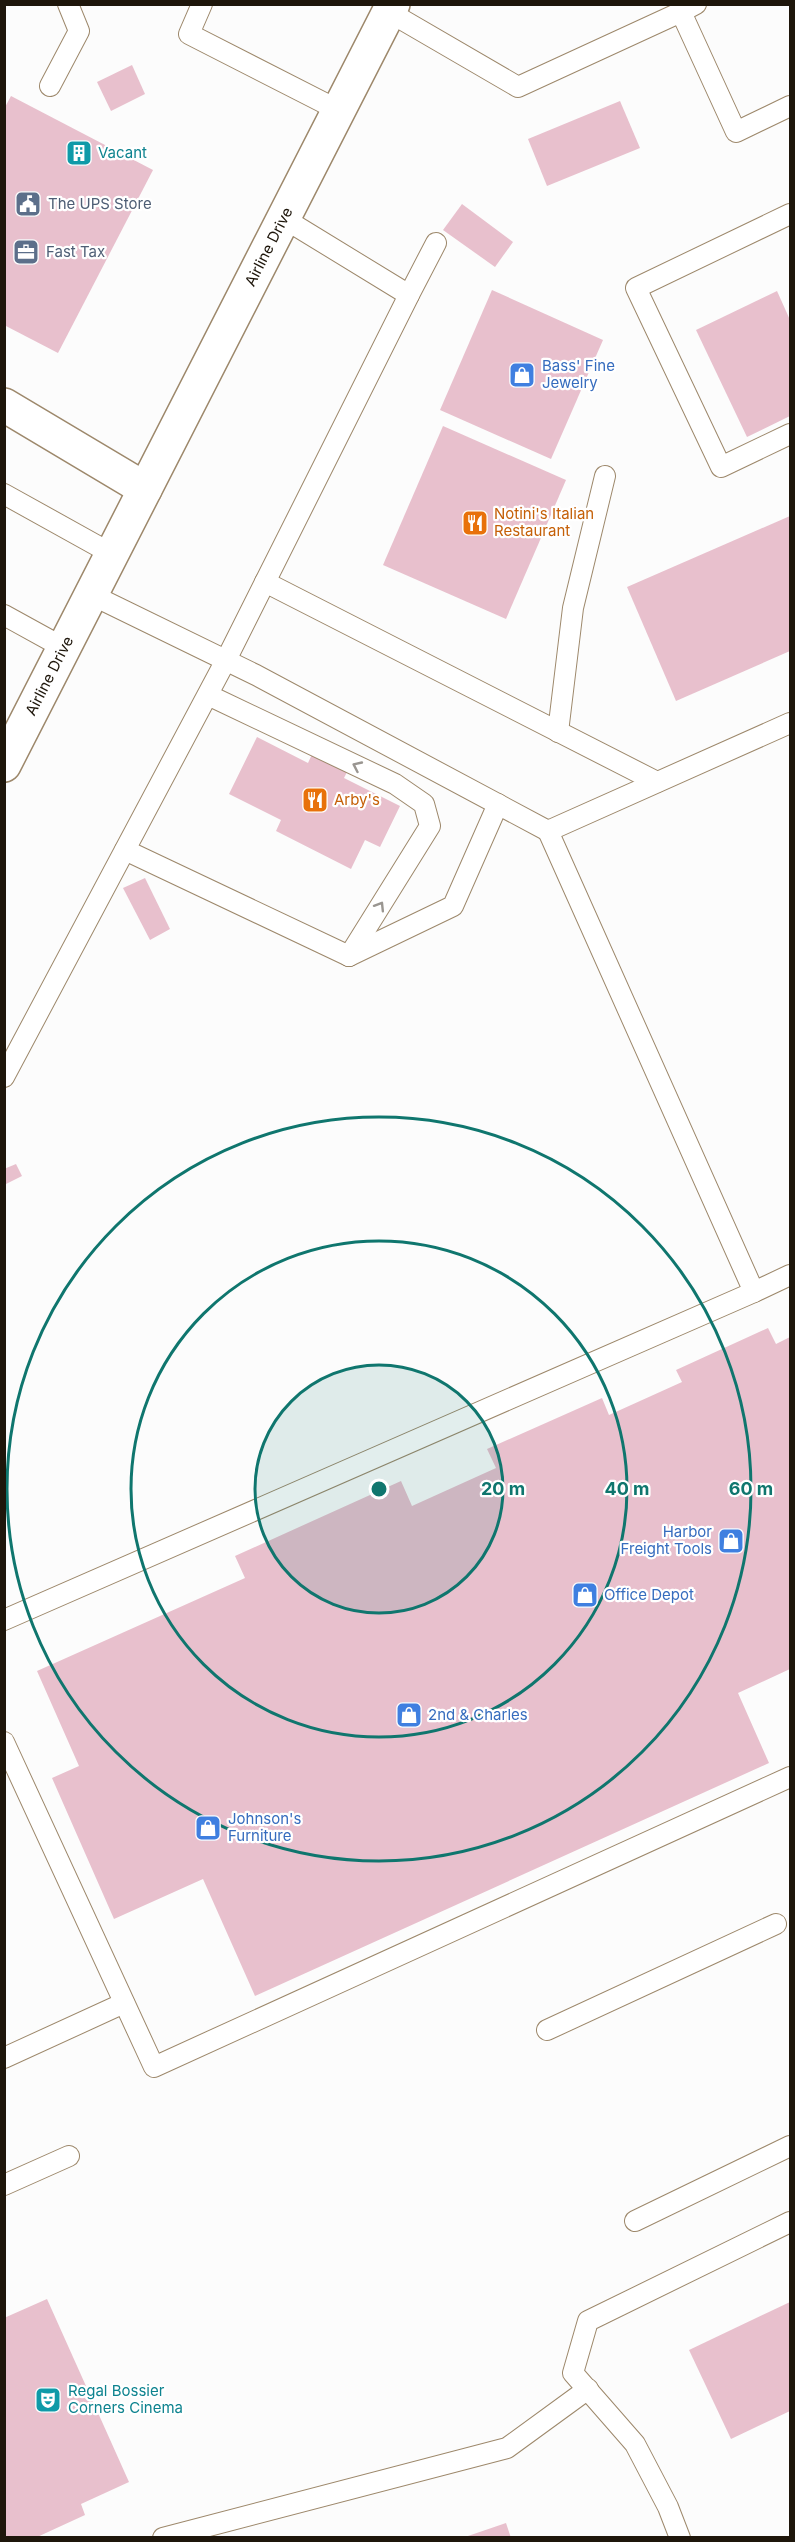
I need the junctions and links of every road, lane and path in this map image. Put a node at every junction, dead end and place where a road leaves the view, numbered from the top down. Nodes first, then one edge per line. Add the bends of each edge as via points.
1 (68, 4) edge
2 (202, 4) edge
3 (391, 8) edge
4 (688, 8) edge
5 (50, 86) dead end
6 (790, 106) edge
7 (338, 110) junction
8 (790, 214) edge
9 (283, 218) junction
10 (436, 243) dead end
11 (408, 295) junction
12 (4, 405) edge
13 (790, 434) edge
14 (605, 476) dead end
15 (145, 489) junction
16 (4, 494) edge
17 (112, 554) junction
18 (266, 582) junction
19 (92, 595) junction
20 (4, 615) edge
21 (64, 648) junction
22 (226, 660) junction
23 (208, 695) junction
24 (790, 723) edge
25 (558, 732) junction
26 (4, 765) edge
27 (657, 782) junction
28 (498, 804) junction
29 (548, 831) junction
30 (125, 850) junction
31 (349, 956) junction
32 (4, 1077) edge
33 (790, 1275) edge
34 (754, 1292) junction
35 (4, 1620) edge
36 (4, 1742) edge
37 (790, 1777) edge
38 (776, 1924) dead end
39 (124, 2003) junction
40 (547, 2030) dead end
41 (4, 2058) edge
42 (790, 2146) edge
43 (69, 2156) dead end
44 (4, 2185) edge
45 (635, 2221) dead end
46 (790, 2222) edge
47 (588, 2389) junction
48 (163, 2538) edge
49 (680, 2538) edge

1 - 5 lane via 79,31
2 - 7 lane via 189,34
3 - 4 lane via 518,87
3 - 7 main road, Airline Drive
4 - 6 lane via 736,132
7 - 9 main road, Airline Drive
8 - 13 lane via 636,288 721,467
9 - 11 lane
9 - 15 main road, Airline Drive
10 - 11 lane
11 - 18 lane
12 - 15 main road
14 - 25 lane via 573,608
15 - 17 main road, Airline Drive
16 - 17 lane
17 - 19 main road, Airline Drive
18 - 22 lane
18 - 25 lane
19 - 21 main road, Airline Drive
19 - 22 lane
20 - 21 lane
21 - 26 main road, Airline Drive
22 - 23 lane
22 - 28 lane
23 - 30 lane
31 -> 23 lane via 430,826 424,804 395,784
24 - 27 lane
25 - 27 lane
27 - 29 lane
28 - 29 lane
28 - 31 lane via 453,906
29 - 34 lane
30 - 31 lane
30 - 32 lane
33 - 34 lane
34 - 35 lane
36 - 39 lane
37 - 39 lane via 154,2067
38 - 40 lane
39 - 41 lane
42 - 45 lane
43 - 44 lane
46 - 47 lane via 588,2321 573,2373
47 - 48 lane via 507,2448
47 - 49 lane via 634,2444

